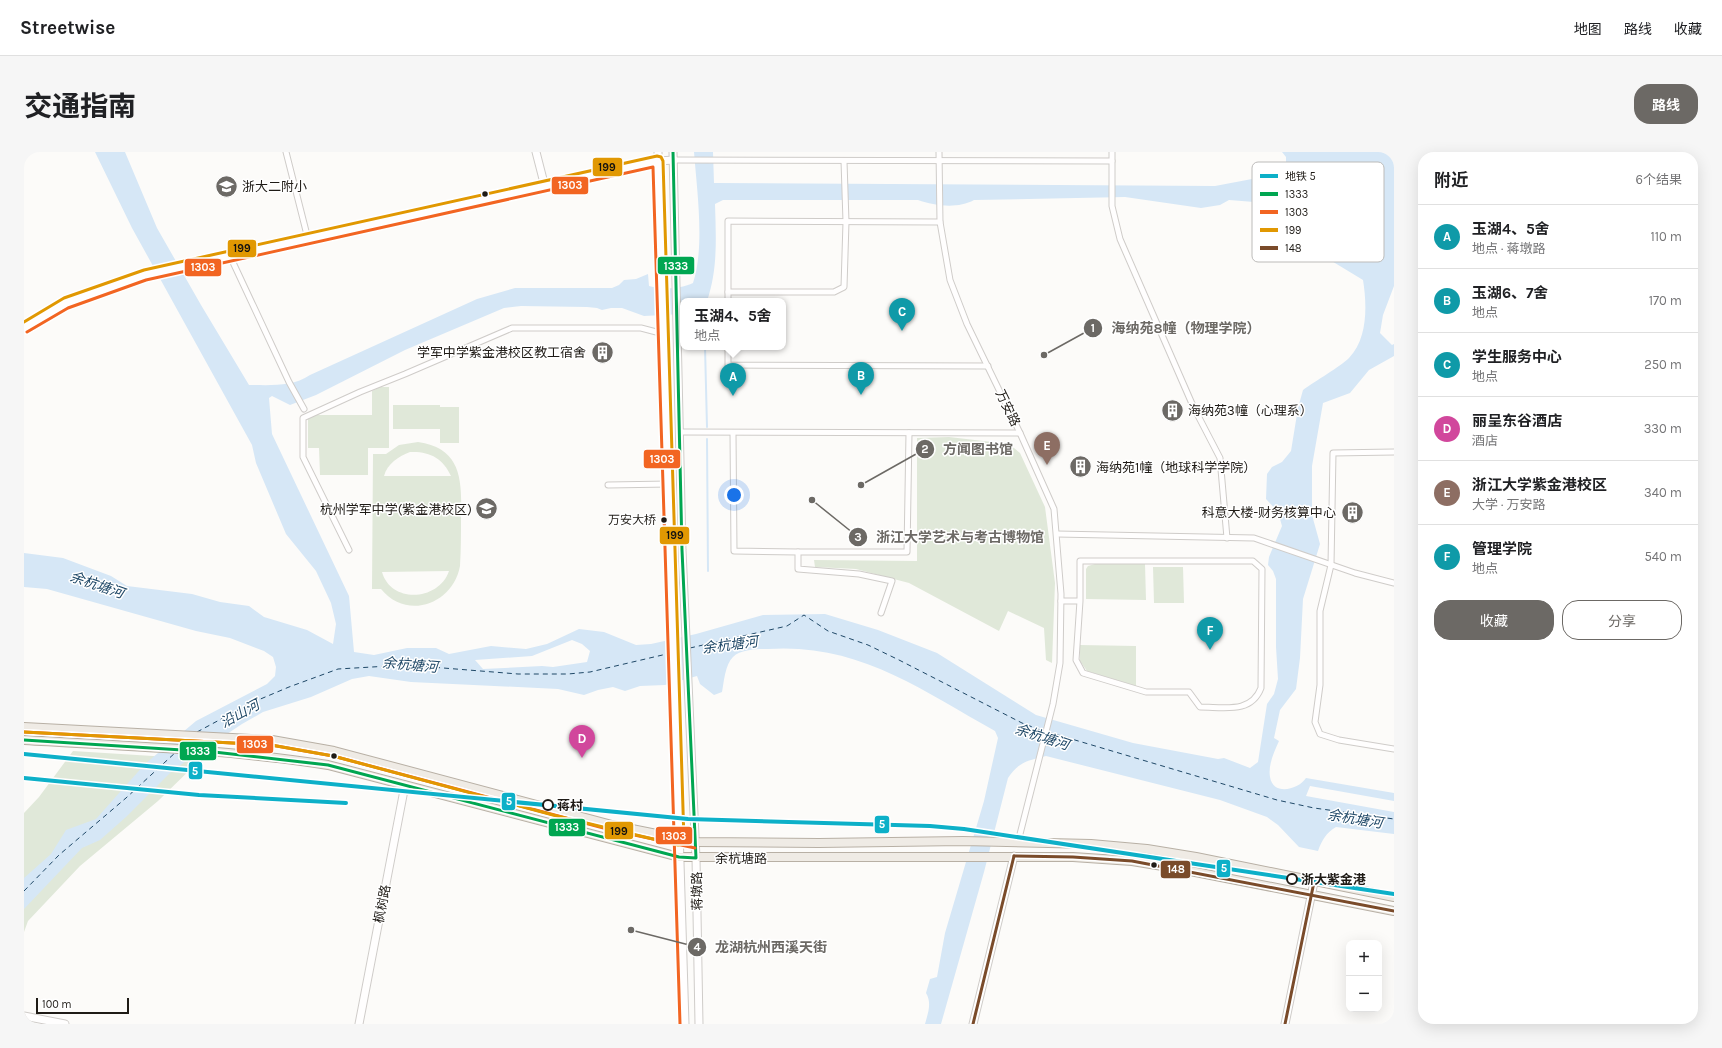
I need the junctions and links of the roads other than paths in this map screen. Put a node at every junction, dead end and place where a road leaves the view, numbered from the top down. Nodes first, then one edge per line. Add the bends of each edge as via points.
1 (286, 152) edge
2 (536, 152) edge
3 (658, 152) edge
4 (673, 152) edge
5 (939, 152) edge
6 (1112, 152) edge
7 (674, 160) junction
8 (658, 161) junction
9 (844, 161) junction
10 (939, 161) junction
11 (1112, 161) junction
12 (545, 187) junction
13 (846, 222) junction
14 (940, 222) junction
15 (308, 239) junction
16 (230, 256) junction
17 (728, 292) junction
18 (728, 298) edge
19 (24, 328) edge
20 (664, 334) junction
21 (728, 350) edge
22 (988, 366) junction
23 (304, 409) dead end
24 (679, 432) junction
25 (733, 433) junction
26 (909, 433) junction
27 (1020, 433) junction
28 (1394, 452) edge
29 (669, 484) junction
30 (608, 485) dead end
31 (1056, 534) junction
32 (1227, 538) junction
33 (349, 550) dead end
34 (798, 552) junction
35 (1331, 565) junction
36 (1394, 583) edge
37 (1061, 601) junction
38 (1080, 601) junction
39 (881, 613) dead end
40 (24, 727) edge
41 (24, 740) edge
42 (1394, 748) edge
43 (405, 785) junction
44 (679, 840) junction
45 (696, 842) junction
46 (1018, 842) junction
47 (1014, 856) junction
48 (679, 857) junction
49 (696, 858) junction
50 (1314, 882) junction
51 (1312, 895) junction
52 (1394, 897) edge
53 (1394, 911) edge
54 (24, 1016) edge
55 (34, 1021) edge
56 (65, 1024) edge
57 (360, 1024) edge
58 (685, 1024) edge
59 (699, 1024) edge
60 (973, 1024) edge
61 (1285, 1024) edge

1 - 15 street
2 - 12 main road
3 - 8 main road
4 - 7 main road
5 - 10 street, 万安路
6 - 11 street
7 - 8 main road
7 - 9 street
7 - 24 main road
8 - 12 main road
8 - 20 main road
9 - 10 street
9 - 13 street
10 - 11 street
10 - 14 street, 万安路
11 - 32 street via 1112,206 1120,239 1193,406 1220,458
12 - 15 main road
13 - 14 street
13 - 17 street via 844,287 834,292
13 - 17 street via 728,220
14 - 22 street, 万安路 via 950,280 966,324
15 - 16 main road
16 - 19 main road via 145,275 66,303
16 - 23 street
17 - 18 street
20 - 29 main road
20 - 33 street via 641,328 512,328 303,418 303,457
21 - 22 street via 728,365
22 - 27 street, 万安路
24 - 25 street
24 - 45 main road, 蒋墩路
25 - 26 street
25 - 34 street via 734,551
26 - 27 street
26 - 34 street via 907,552
27 - 31 street, 万安路 via 1054,509
28 - 35 street via 1333,453
29 - 30 street
29 - 44 main road, 蒋墩路
31 - 32 street
31 - 37 street, 万安路
32 - 35 street via 1254,538
34 - 39 street via 798,569 859,574 892,581
35 - 36 street
35 - 42 street via 1320,611 1320,685 1315,722 1320,734 1339,740
37 - 38 street
37 - 46 street, 万安路 via 1060,663 1053,704
38 - 38 street via 1080,561 1253,560 1262,569 1261,688 1258,698 1250,704 1236,707 1200,707 1189,692 1146,692 1083,673 1076,660
40 - 44 main road, 余杭塘路 via 272,740 334,751 561,812
41 - 43 main road, 余杭塘路 via 274,756 328,765
43 - 48 main road, 余杭塘路
43 - 57 main road, 枫树路
44 - 45 main road, 余杭塘路
44 - 48 main road, 蒋墩路
45 - 46 main road, 余杭塘路
45 - 49 main road, 蒋墩路
46 - 50 main road, 余杭塘路 via 1147,849
47 - 49 main road, 余杭塘路
47 - 51 main road, 余杭塘路 via 1073,856 1132,861
47 - 60 main road
48 - 49 main road, 余杭塘路
48 - 58 main road, 蒋墩路
49 - 59 main road, 蒋墩路
50 - 51 main road
50 - 52 main road, 余杭塘路
51 - 53 main road, 余杭塘路
51 - 61 main road
54 - 55 main road
55 - 56 main road

